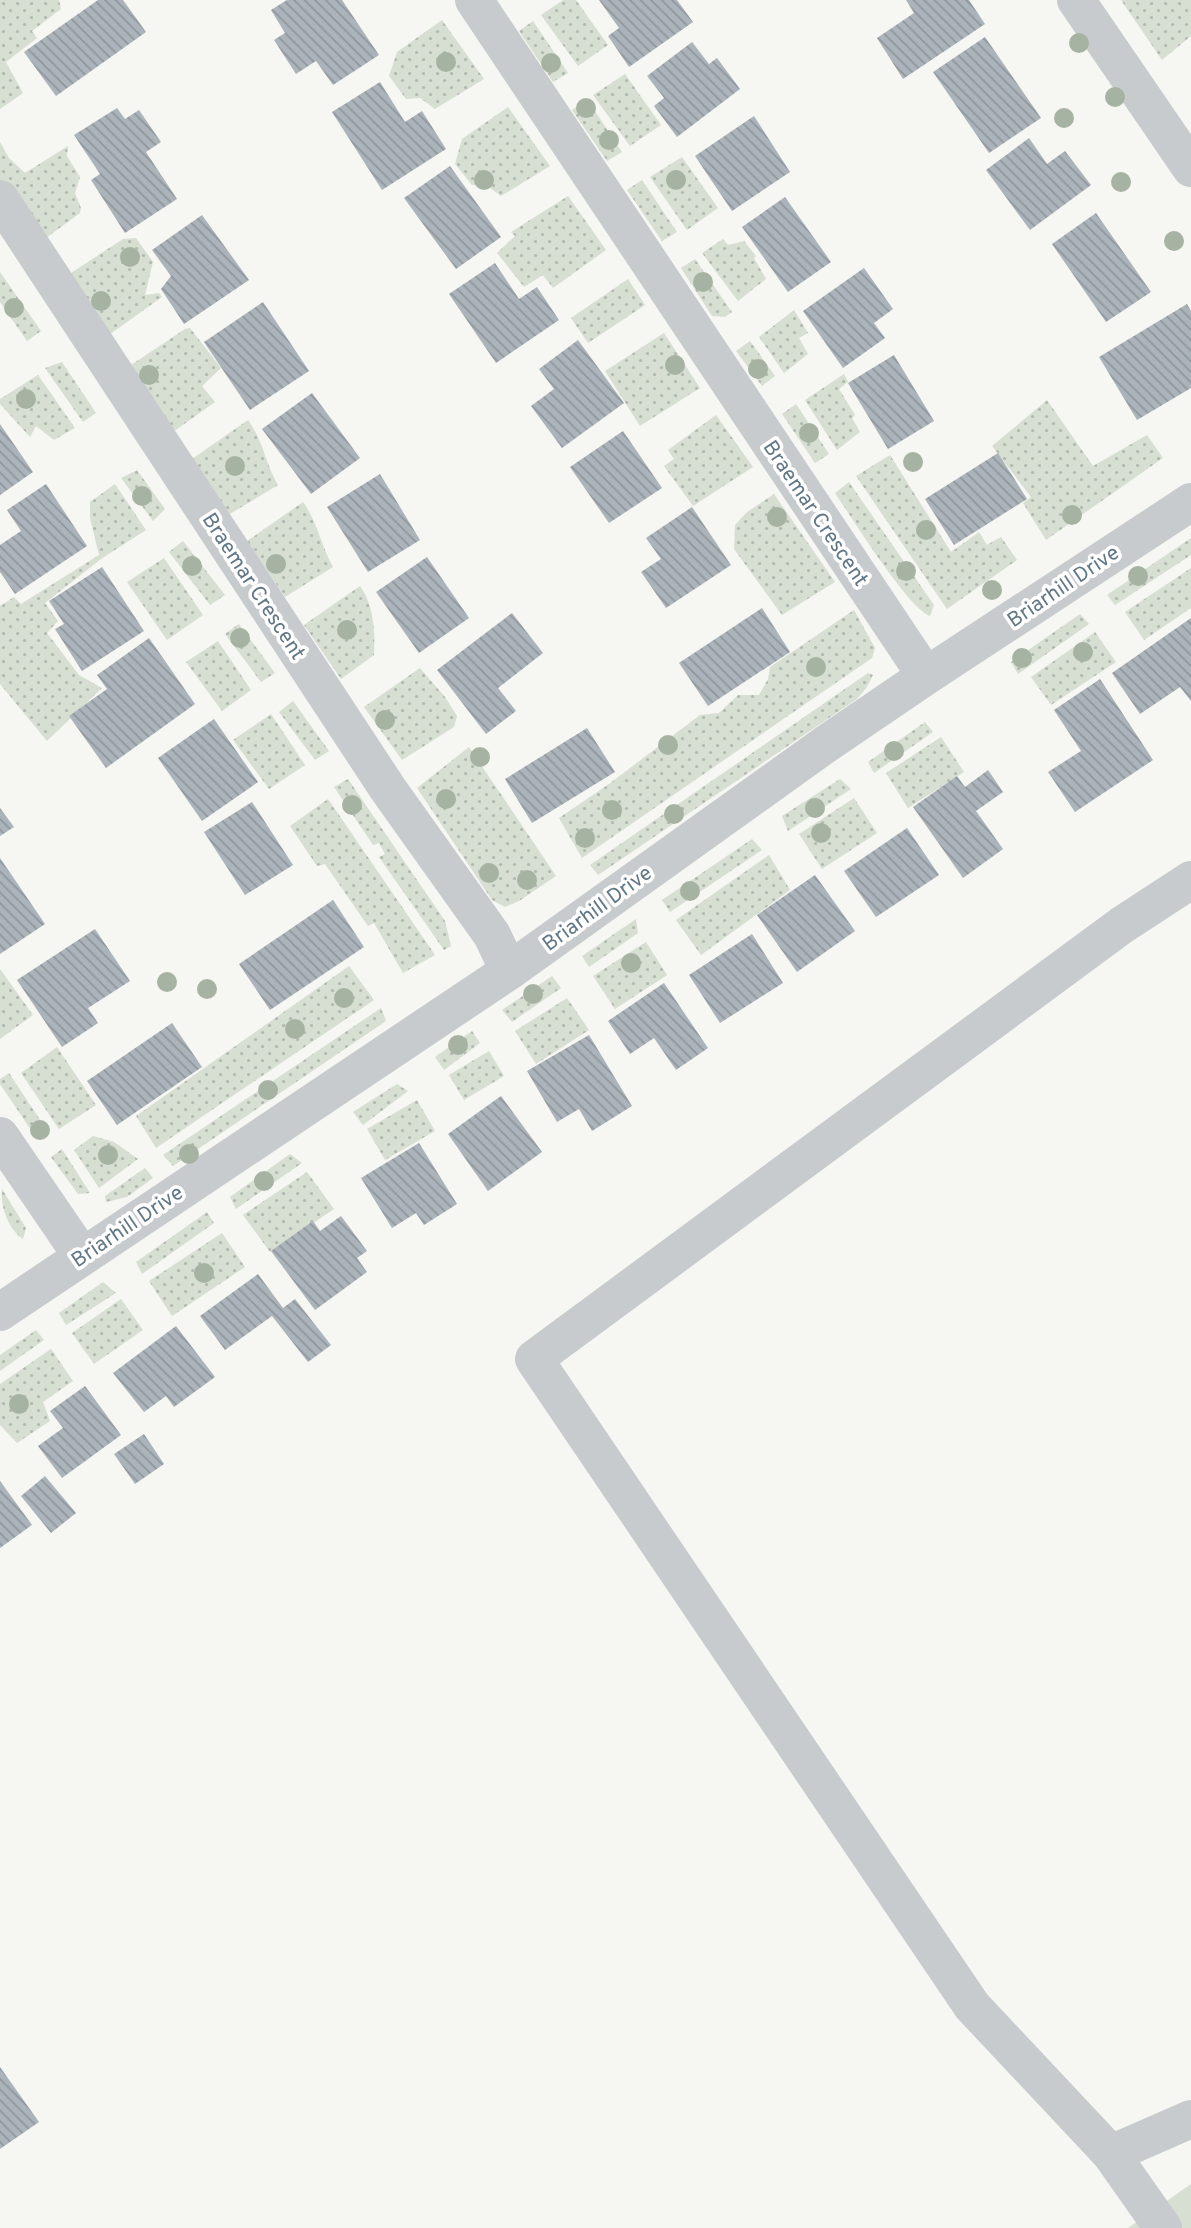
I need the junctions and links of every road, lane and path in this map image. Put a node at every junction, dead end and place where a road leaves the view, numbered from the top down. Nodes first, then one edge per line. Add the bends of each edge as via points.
1 (474, 0) edge
2 (1076, 0) edge
3 (1191, 168) edge
4 (0, 199) edge
5 (1191, 502) edge
6 (926, 676) junction
7 (1191, 880) edge
8 (509, 971) junction
9 (0, 1136) edge
10 (82, 1256) junction
11 (0, 1312) edge
12 (1191, 2119) edge
13 (1111, 2154) junction
14 (1163, 2228) edge

1 - 6 street, Braemar Crescent
2 - 3 street
4 - 8 street, Braemar Crescent via 388,789 492,935
5 - 6 street, Briarhill Drive
6 - 8 street, Briarhill Drive
7 - 13 street via 1122,925 534,1359 972,2006
8 - 10 street, Briarhill Drive
9 - 10 street
10 - 11 street, Briarhill Drive
12 - 13 street
13 - 14 street

